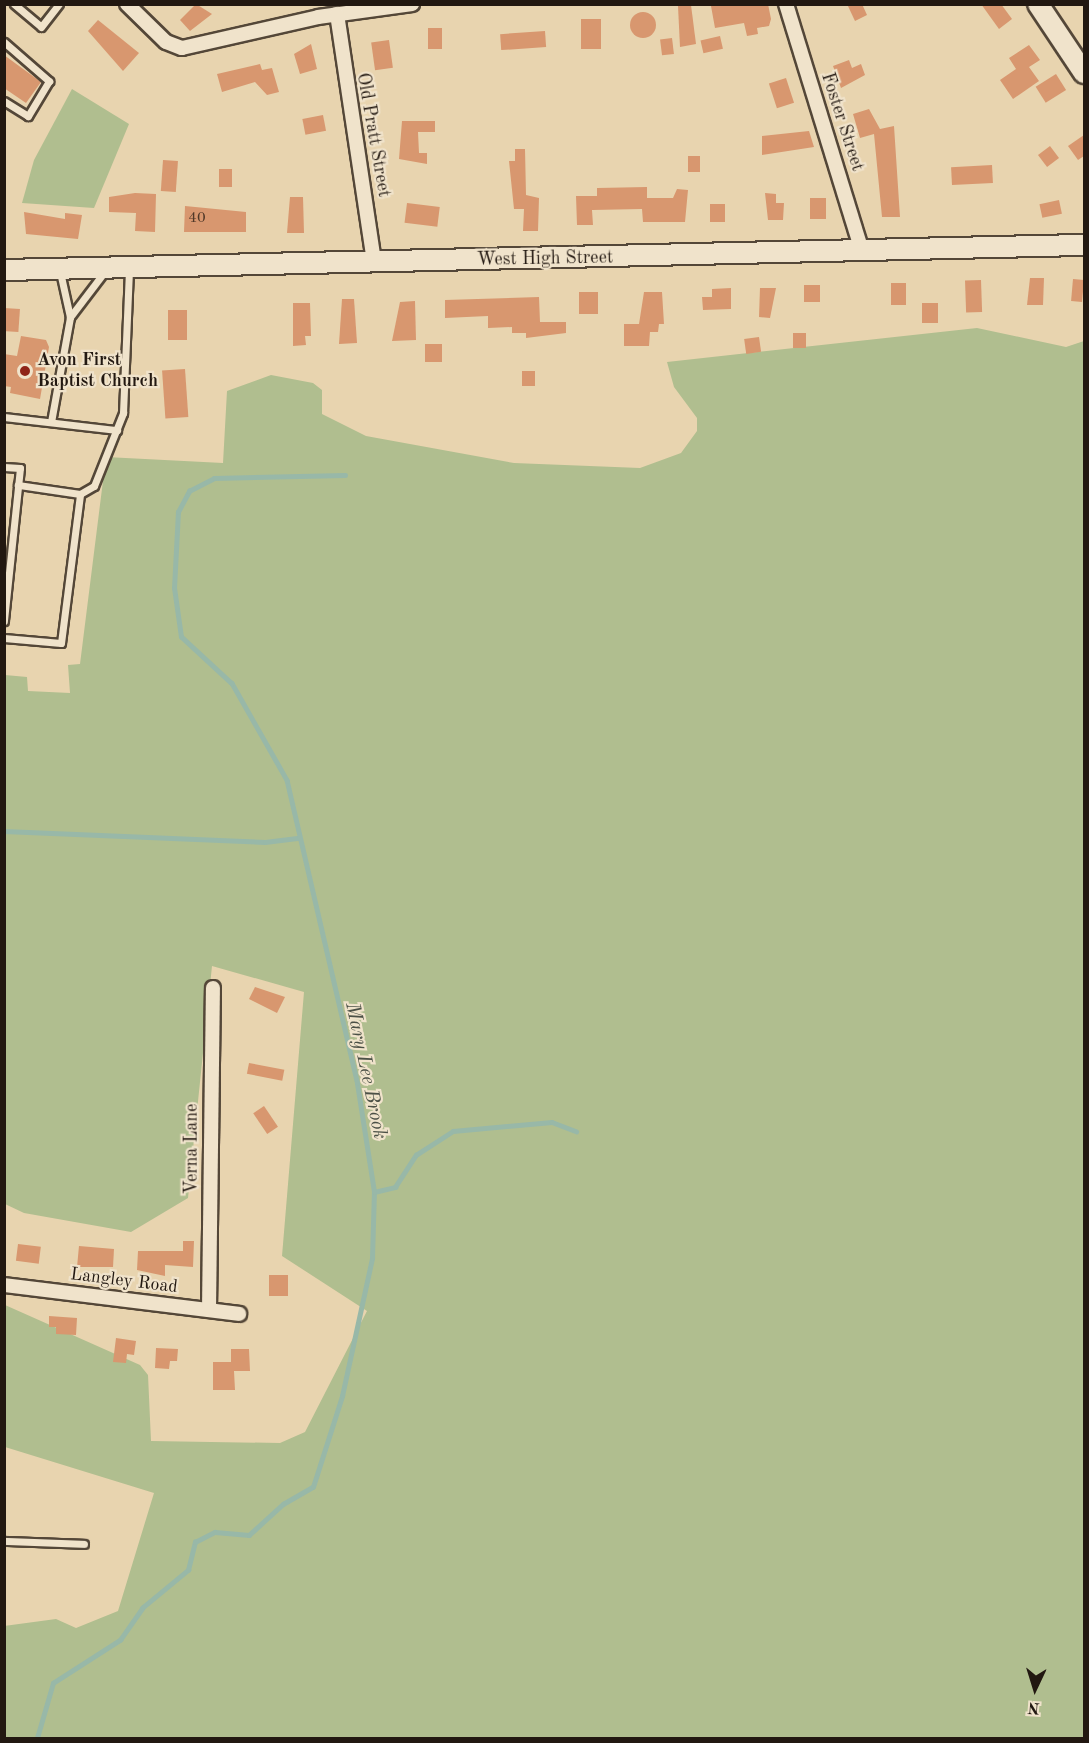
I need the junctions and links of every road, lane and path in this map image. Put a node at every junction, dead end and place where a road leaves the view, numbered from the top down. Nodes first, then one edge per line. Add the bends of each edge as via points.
1 (14, 4) edge
2 (59, 4) edge
3 (127, 4) edge
4 (412, 4) edge
5 (786, 4) edge
6 (1038, 4) edge
7 (337, 14) junction
8 (4, 42) edge
9 (1084, 73) edge
10 (4, 101) edge
11 (1084, 245) edge
12 (862, 251) junction
13 (374, 263) junction
14 (129, 268) junction
15 (106, 269) junction
16 (4, 270) edge
17 (60, 270) junction
18 (70, 316) junction
19 (4, 417) edge
20 (51, 422) junction
21 (117, 430) junction
22 (4, 467) edge
23 (18, 485) junction
24 (80, 494) junction
25 (4, 621) edge
26 (4, 638) edge
27 (213, 988) dead end
28 (4, 1285) edge
29 (209, 1310) junction
30 (239, 1314) dead end
31 (4, 1541) edge
32 (84, 1544) dead end

1 - 2 lane via 40,27
3 - 7 street via 166,42 182,48
4 - 7 street
5 - 12 street, Foster Street
6 - 9 main road
7 - 13 street, Old Pratt Street
8 - 10 lane via 41,71 49,84 28,116
11 - 12 main road, West High Street
12 - 13 main road, West High Street
13 - 14 main road, West High Street
14 - 15 main road, West High Street
14 - 21 lane via 126,397
15 - 17 main road, West High Street
15 - 18 lane
16 - 17 main road, West High Street
17 - 18 lane
18 - 20 lane
19 - 20 lane
20 - 21 lane
21 - 24 lane via 92,490
22 - 23 lane via 20,468
23 - 24 lane
23 - 25 lane
24 - 26 lane via 61,643
27 - 29 street, Verna Lane
28 - 29 street, Langley Road
29 - 30 street, Langley Road
31 - 32 lane

